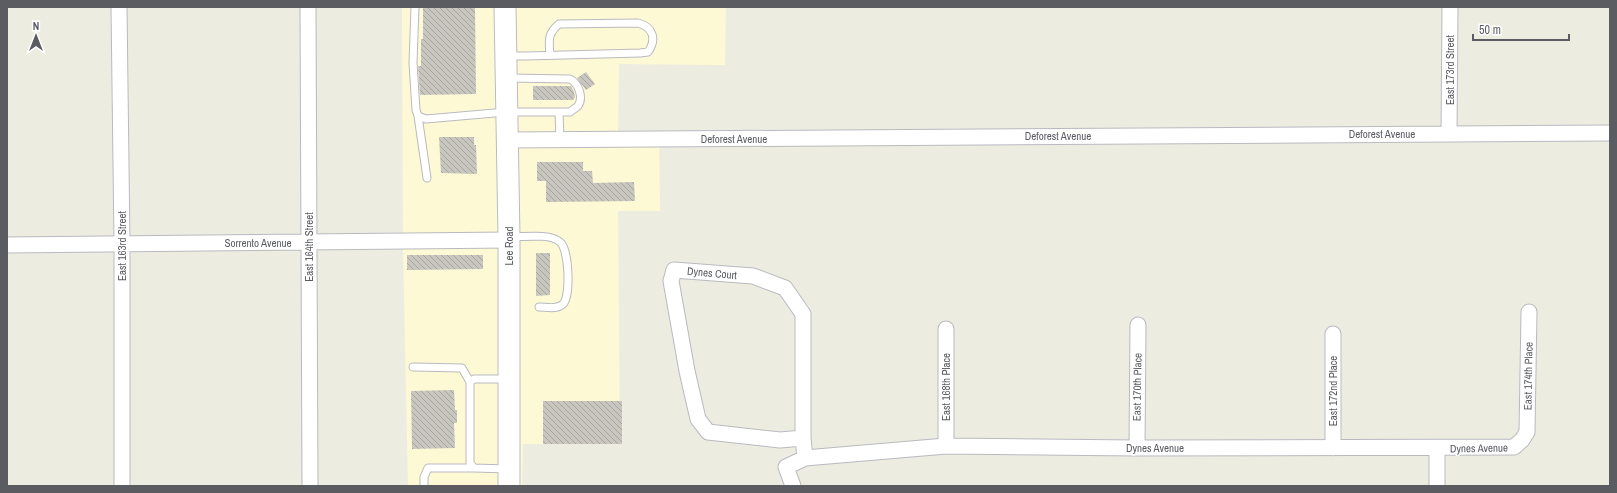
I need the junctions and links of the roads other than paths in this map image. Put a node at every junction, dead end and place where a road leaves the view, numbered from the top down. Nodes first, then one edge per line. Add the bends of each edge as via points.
1 (119, 7) edge
2 (308, 7) edge
3 (415, 7) edge
4 (505, 7) edge
5 (1450, 7) edge
6 (550, 55) junction
7 (506, 56) junction
8 (506, 78) junction
9 (506, 112) junction
10 (559, 112) junction
11 (418, 116) junction
12 (1610, 133) edge
13 (1449, 134) junction
14 (507, 140) junction
15 (560, 140) junction
16 (427, 178) dead end
17 (509, 238) junction
18 (309, 243) junction
19 (122, 244) junction
20 (7, 245) edge
21 (539, 308) dead end
22 (1529, 312) dead end
23 (1138, 325) dead end
24 (946, 329) dead end
25 (1333, 334) dead end
26 (413, 367) dead end
27 (509, 379) junction
28 (470, 382) junction
29 (803, 438) junction
30 (1522, 440) joint
31 (946, 446) junction
32 (1137, 448) junction
33 (1332, 448) junction
34 (1437, 448) junction
35 (805, 458) junction
36 (474, 468) junction
37 (509, 477) edge
38 (122, 486) edge
39 (310, 486) edge
40 (424, 486) edge
41 (793, 486) edge
42 (1437, 486) edge

1 - 19 street, East 163rd Street
2 - 18 street, East 164th Street
3 - 11 lane via 413,62
4 - 7 main road, Lee Road
5 - 13 street, East 173rd Street
6 - 6 lane via 648,52 653,38 647,25 638,23 559,24 549,36
6 - 7 lane
7 - 8 main road, Lee Road
8 - 9 main road, Lee Road
8 - 10 lane via 570,79 575,82 580,98 579,105 570,112
9 - 10 lane
9 - 11 lane via 426,119
9 - 14 main road, Lee Road
10 - 15 lane
11 - 16 lane
12 - 13 street, Deforest Avenue
13 - 15 street, Deforest Avenue
14 - 15 street, Deforest Avenue
14 - 17 main road, Lee Road
17 - 18 street, Sorrento Avenue
17 - 21 lane via 545,237 560,242 565,248 567,294 564,303 558,307
17 - 27 main road, Lee Road
18 - 19 street, Sorrento Avenue
18 - 39 street, East 164th Street
19 - 20 street, Sorrento Avenue
19 - 38 street, East 163rd Street
22 - 30 street, East 174th Place via 1527,432
23 - 32 street, East 170th Place
24 - 31 street, East 168th Place
25 - 33 street, East 172nd Place
26 - 28 lane via 462,368
27 - 28 lane via 474,379
27 - 37 main road, Lee Road
28 - 36 lane via 470,463
29 - 29 street, Dynes Court via 802,314 785,288 753,276 674,270 671,281 698,419 708,432 780,440
29 - 35 street, Dynes Court
30 - 34 street, Dynes Avenue via 1514,447
31 - 32 street, Dynes Avenue
31 - 35 street, Dynes Avenue
32 - 33 street, Dynes Avenue
33 - 34 street, Dynes Avenue
34 - 42 street
35 - 41 street, Dynes Avenue via 786,467
36 - 37 lane
36 - 40 lane via 428,468

